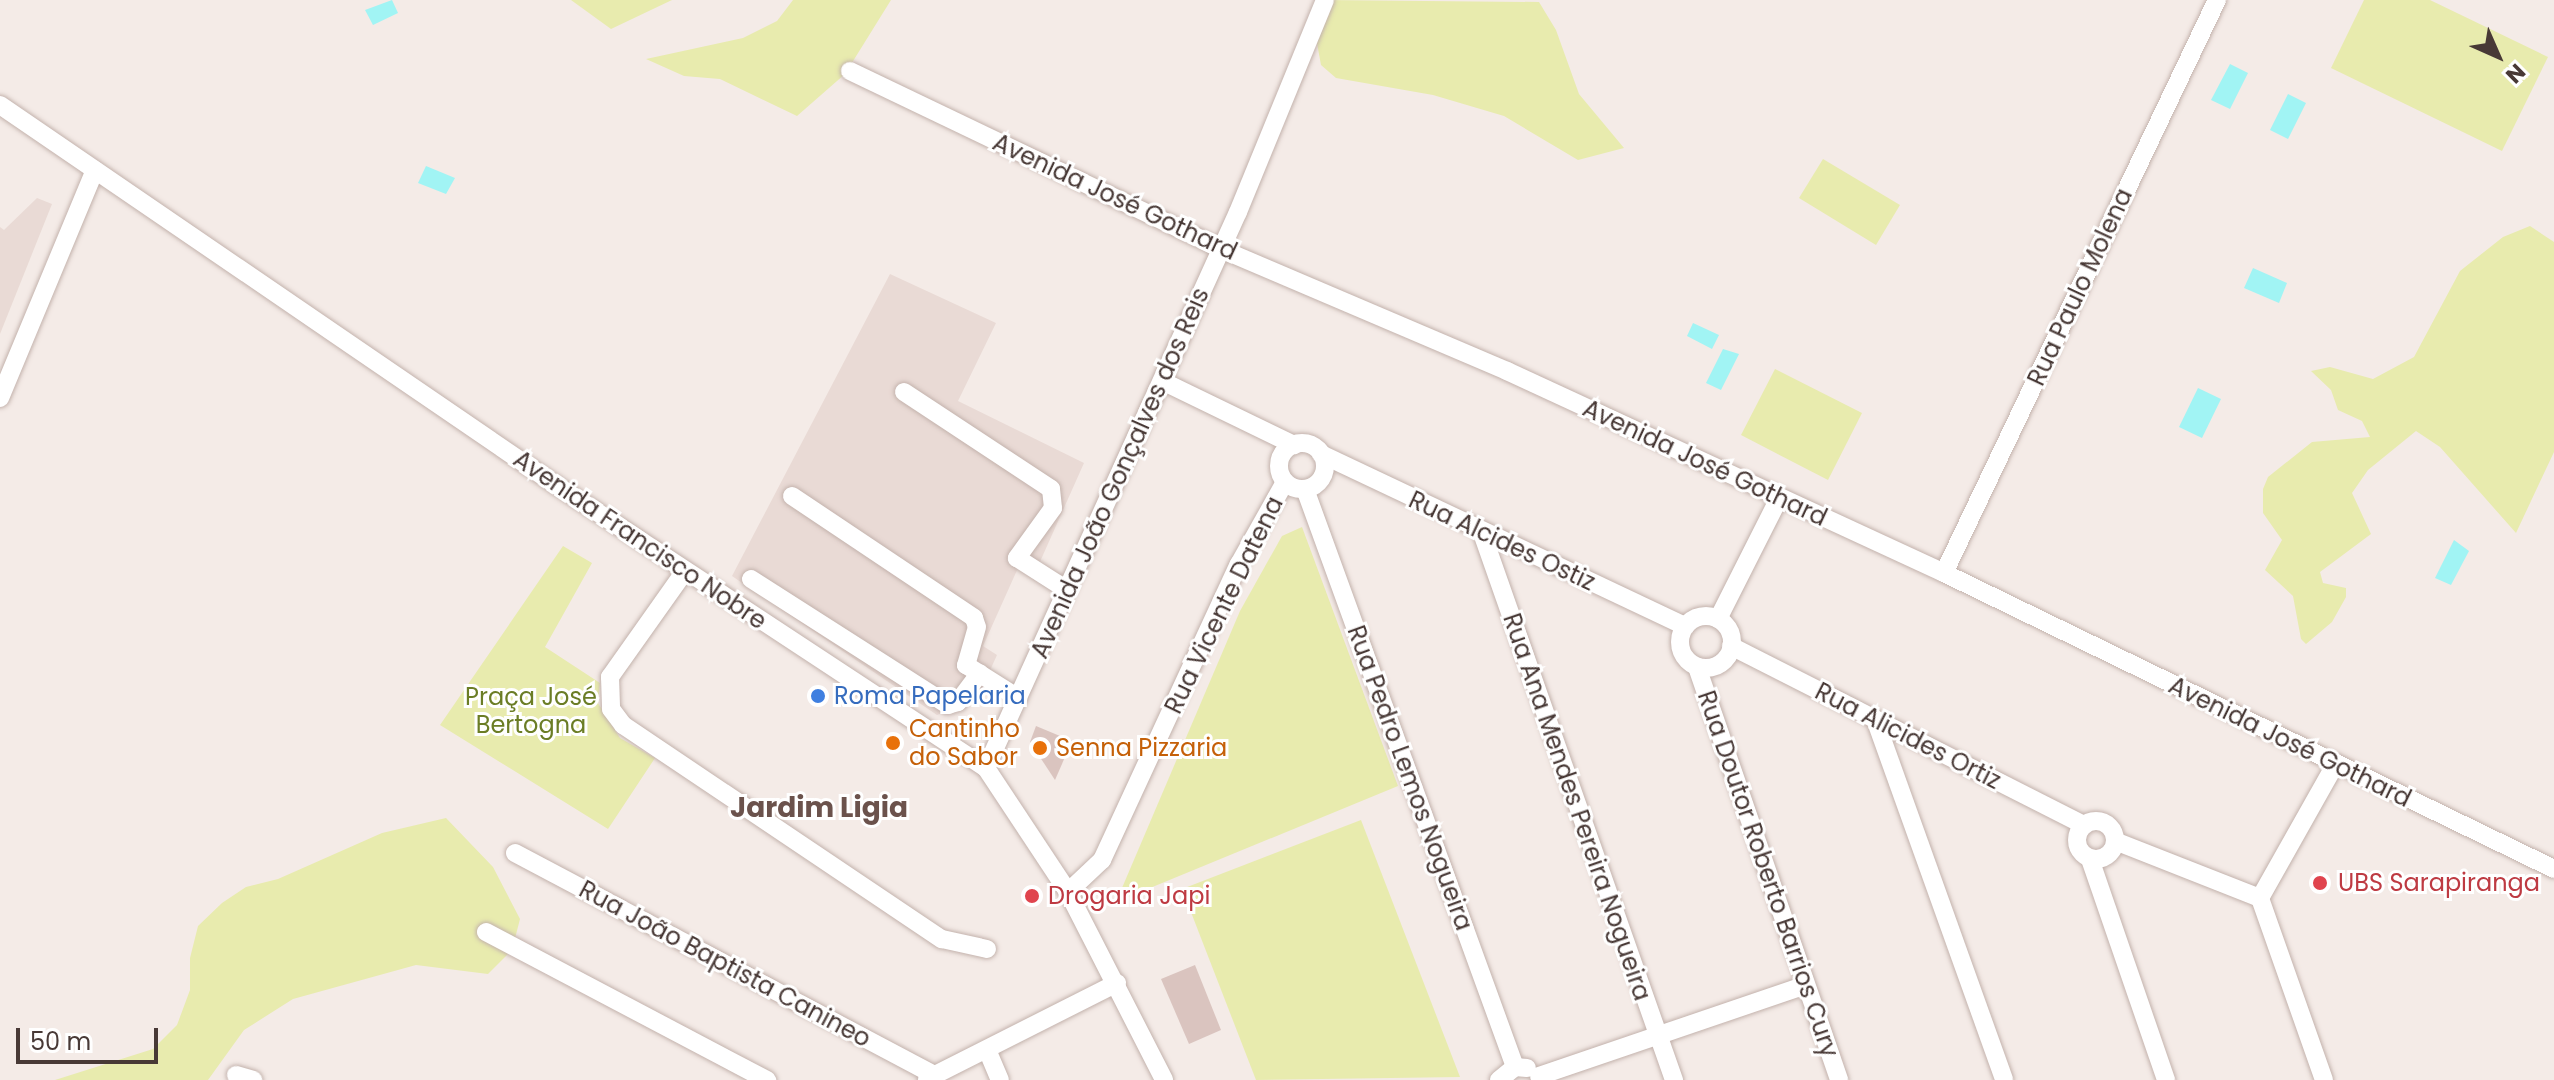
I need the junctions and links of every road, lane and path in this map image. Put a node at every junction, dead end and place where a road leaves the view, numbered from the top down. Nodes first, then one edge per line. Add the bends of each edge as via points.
1 (1325, 0) edge
2 (2217, 0) edge
3 (850, 71) dead end
4 (0, 105) edge
5 (95, 170) junction
6 (1221, 249) junction
7 (1162, 381) junction
8 (904, 392) dead end
9 (0, 398) edge
10 (1294, 445) junction
11 (1321, 454) junction
12 (1285, 482) junction
13 (1305, 489) junction
14 (792, 496) dead end
15 (1779, 498) junction
16 (1482, 533) junction
17 (685, 571) junction
18 (1944, 573) junction
19 (751, 579) dead end
20 (1067, 590) junction
21 (1718, 619) junction
22 (1685, 626) junction
23 (1731, 646) junction
24 (1697, 667) junction
25 (980, 673) junction
26 (1018, 698) junction
27 (1875, 719) junction
28 (2335, 765) junction
29 (986, 768) junction
30 (2084, 825) junction
31 (2115, 841) junction
32 (515, 853) dead end
33 (2090, 859) junction
34 (2554, 869) edge
35 (1068, 892) junction
36 (2260, 898) junction
37 (486, 932) dead end
38 (987, 949) dead end
39 (1117, 983) junction
40 (1803, 986) junction
41 (1659, 1039) junction
42 (988, 1052) junction
43 (1515, 1067) junction
44 (931, 1078) edge
45 (1540, 1078) edge
46 (767, 1080) edge
47 (1000, 1080) edge
48 (1164, 1080) edge
49 (1499, 1080) edge
50 (1674, 1080) edge
51 (1839, 1080) edge
52 (2004, 1080) edge
53 (2166, 1080) edge
54 (2324, 1080) edge

1 - 6 street, Avenida João Gonçalves dos Reis
2 - 18 street, Rua Paulo Molena
3 - 6 street, Avenida José Gothard
4 - 5 street, Avenida Francisco Nobre
5 - 9 street
5 - 17 street, Avenida Francisco Nobre
6 - 7 street, Avenida João Gonçalves dos Reis
6 - 15 street, Avenida José Gothard via 1507,371
7 - 10 street
7 - 20 street, Avenida João Gonçalves dos Reis
8 - 20 street via 1051,489 1053,508 1017,558
10 - 11 street via 1309,444
10 - 12 street via 1279,461
11 - 13 street via 1323,475
11 - 16 street, Rua Alcides Ostiz
12 - 13 street
12 - 35 street, Rua Vicente Datena via 1239,564 1102,860
13 - 43 street, Rua Pedro Lemos Nogueira
14 - 25 street via 974,618 977,627 966,665
15 - 18 street, Avenida José Gothard
15 - 21 street
16 - 22 street, Rua Alcides Ostiz
16 - 41 street, Rua Ana Mendes Pereira Nogueira
17 - 29 street, Avenida Francisco Nobre
17 - 38 street via 610,677 611,709 623,725 942,939
18 - 28 street, Avenida José Gothard
19 - 25 street via 948,705 958,702
20 - 26 street, Avenida João Gonçalves dos Reis
21 - 22 street via 1700,617
21 - 23 street via 1729,631
22 - 24 street via 1681,650
23 - 24 street via 1723,662
23 - 27 street, Rua Alicides Ortiz
24 - 40 street, Rua Doutor Roberto Barrios Cury
25 - 26 street
26 - 29 street, Avenida João Gonçalves dos Reis
27 - 30 street, Rua Alicides Ortiz
27 - 52 street
28 - 34 street, Avenida José Gothard
28 - 36 street
29 - 35 street, Avenida Francisco Nobre
30 - 31 street via 2108,825
30 - 33 street via 2077,842
31 - 33 street via 2108,856
31 - 36 street
32 - 44 street, Rua João Baptista Canineo
33 - 53 street
35 - 39 street, Avenida Francisco Nobre
36 - 54 street
37 - 46 street
39 - 42 street
39 - 48 street, Avenida Francisco Nobre
40 - 41 street
40 - 51 street, Rua Doutor Roberto Barrios Cury
41 - 45 street
41 - 50 street, Rua Ana Mendes Pereira Nogueira
42 - 44 street
42 - 47 street
43 - 45 street
43 - 49 street

